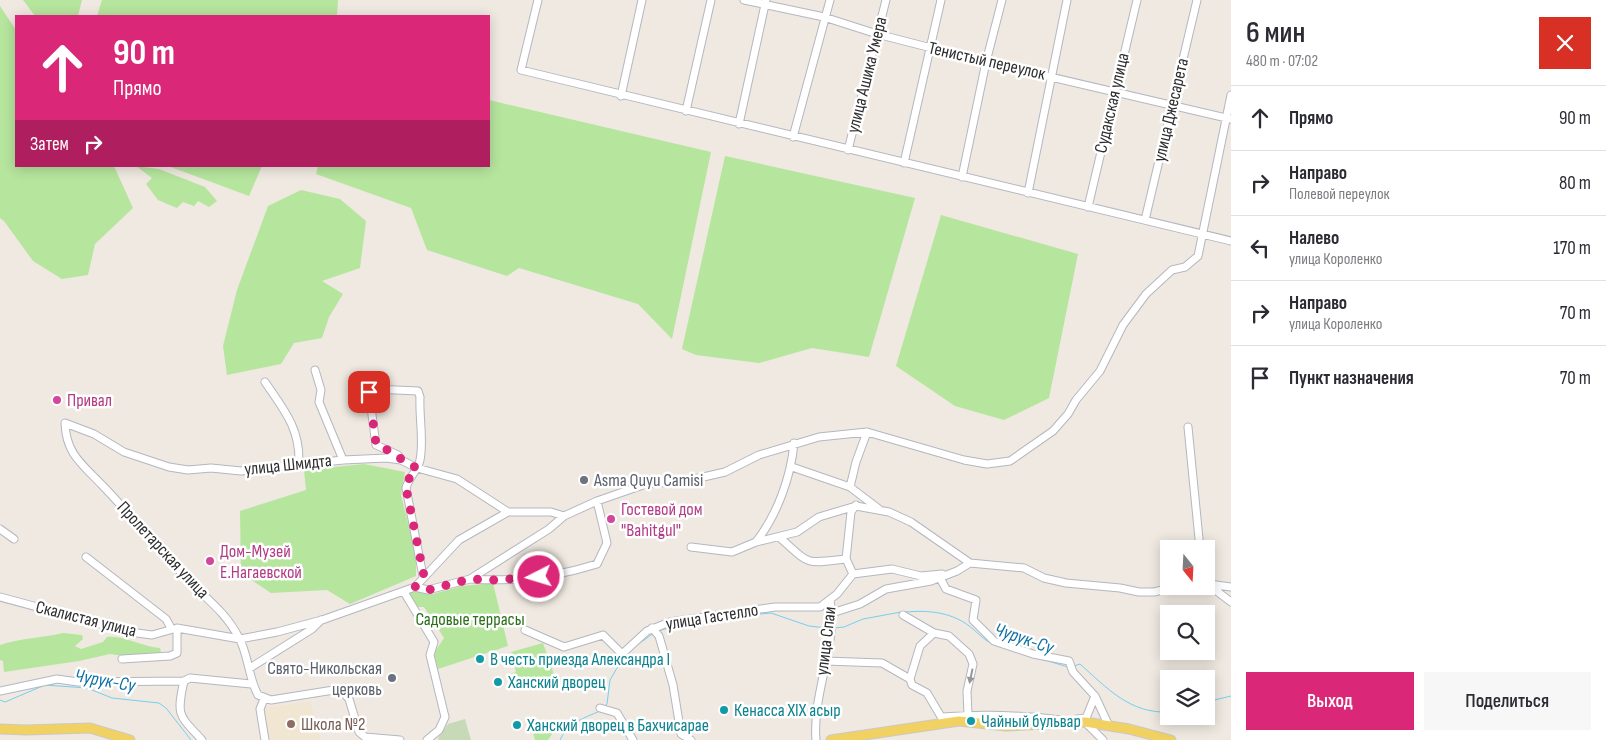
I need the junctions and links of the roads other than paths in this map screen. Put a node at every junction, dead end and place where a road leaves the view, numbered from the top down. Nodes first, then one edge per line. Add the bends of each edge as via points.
1 (538, 0) edge
2 (642, 0) edge
3 (711, 0) edge
4 (744, 0) edge
5 (830, 0) edge
6 (886, 0) edge
7 (941, 0) edge
8 (1002, 0) edge
9 (1067, 0) edge
10 (1137, 0) edge
11 (1197, 0) edge
12 (766, 2) edge
13 (824, 17) junction
14 (877, 34) junction
15 (930, 48) junction
16 (986, 62) junction
17 (1050, 75) junction
18 (1115, 92) junction
19 (1231, 95) edge
20 (621, 96) junction
21 (1172, 106) junction
22 (686, 111) junction
23 (1228, 118) edge
24 (739, 124) junction
25 (793, 137) junction
26 (848, 150) junction
27 (904, 163) junction
28 (962, 177) junction
29 (1028, 193) junction
30 (1088, 207) junction
31 (1144, 220) junction
32 (1202, 234) junction
33 (1231, 241) edge
34 (315, 370) dead end
35 (265, 382) dead end
36 (65, 423) joint
37 (1188, 427) dead end
38 (867, 432) junction
39 (794, 444) junction
40 (343, 460) junction
41 (401, 460) junction
42 (299, 463) junction
43 (792, 467) junction
44 (417, 468) junction
45 (850, 487) junction
46 (864, 497) junction
47 (597, 501) junction
48 (856, 506) junction
49 (879, 509) junction
50 (508, 512) junction
51 (564, 516) junction
52 (0, 529) edge
53 (779, 537) junction
54 (14, 539) dead end
55 (1199, 540) edge
56 (756, 542) junction
57 (691, 547) dead end
58 (86, 557) dead end
59 (846, 559) junction
60 (970, 563) junction
61 (957, 571) junction
62 (854, 574) junction
63 (424, 576) junction
64 (940, 578) junction
65 (470, 579) junction
66 (1215, 585) edge
67 (415, 587) junction
68 (1231, 587) edge
69 (1215, 590) edge
70 (1160, 591) edge
71 (404, 592) junction
72 (0, 597) edge
73 (830, 600) junction
74 (1231, 602) edge
75 (832, 613) junction
76 (903, 615) dead end
77 (322, 620) junction
78 (174, 628) junction
79 (525, 630) dead end
80 (654, 631) junction
81 (934, 633) junction
82 (240, 639) junction
83 (122, 659) dead end
84 (825, 661) junction
85 (250, 668) junction
86 (910, 679) junction
87 (184, 682) junction
88 (251, 684) junction
89 (0, 691) edge
90 (1095, 696) junction
91 (264, 699) junction
92 (602, 709) dead end
93 (968, 715) junction
94 (943, 720) junction
95 (1085, 722) junction
96 (1109, 726) junction
97 (0, 729) edge
98 (364, 739) edge
99 (857, 739) edge
100 (130, 740) edge
101 (202, 740) edge
102 (265, 740) edge
103 (400, 740) edge
104 (427, 740) edge
105 (633, 740) edge
106 (691, 740) edge
107 (816, 740) edge
108 (830, 740) edge
109 (1103, 740) edge
110 (1171, 740) edge

1 - 20 street via 521,70
2 - 20 street
3 - 22 street
4 - 12 street, Тенистый переулок
5 - 13 street
6 - 14 street, улица Ашика Умера
7 - 15 street
8 - 16 street
9 - 17 street
10 - 18 street, Судакская улица
11 - 21 street, улица Джесарета
12 - 13 street, Тенистый переулок
12 - 24 street
13 - 14 street, Тенистый переулок
13 - 25 street
14 - 15 street, Тенистый переулок
14 - 26 street, улица Ашика Умера
15 - 16 street, Тенистый переулок
15 - 27 street
16 - 17 street, Тенистый переулок
16 - 28 street
17 - 18 street, Тенистый переулок
17 - 29 street
18 - 21 street, Тенистый переулок
18 - 30 street, Судакская улица
19 - 23 street
20 - 22 street
21 - 23 street, Тенистый переулок
21 - 31 street, улица Джесарета
22 - 24 street
23 - 32 street
24 - 25 street
25 - 26 street
26 - 27 street
27 - 28 street
28 - 29 street
29 - 30 street
30 - 31 street
31 - 32 street
32 - 33 street
32 - 38 street via 1198,256 1185,267 1172,270 1146,294 1123,326 1100,371 1068,414 1053,431 1010,461 987,464 964,460
34 - 40 street via 321,390 319,402
35 - 42 street via 291,420 299,444
36 - 42 street, улица Шмидта via 94,434 124,452 169,467 242,471
36 - 82 street, Пролетарская улица via 74,456 189,581 225,615
37 - 55 street
38 - 39 street via 819,437
38 - 45 street
39 - 43 street
39 - 47 street via 759,455 724,472 686,481 646,484
40 - 41 street, улица Шмидта
40 - 42 street, улица Шмидта
41 - 44 street, улица Шмидта
41 - 44 street via 398,455 376,444 369,392 374,389 418,391 422,446
43 - 45 street
43 - 56 street via 765,531
44 - 50 street, улица Шмидта via 457,479
44 - 63 street via 406,488
45 - 46 street
46 - 48 street
46 - 49 street
47 - 51 street
47 - 65 street via 607,543 597,564 557,576
48 - 49 street
48 - 53 street via 818,517 797,532
48 - 59 street via 851,512
49 - 60 street via 910,522
50 - 51 street via 551,512
50 - 63 street via 459,540
51 - 65 street via 549,530
52 - 54 street
53 - 56 street
53 - 59 street via 811,563
56 - 57 street via 732,552
58 - 78 street, Скалистая улица
59 - 62 street
60 - 61 street
60 - 70 street via 1024,568 1066,584 1139,592
61 - 62 street via 921,576 892,569
61 - 64 street
62 - 73 street, улица Спаи
63 - 67 street
64 - 75 street via 886,589 860,604
64 - 90 street via 946,589 976,600 973,620 994,640 1069,662 1072,672
65 - 67 street via 428,590
66 - 68 street
67 - 71 street
69 - 74 street
71 - 77 street
71 - 104 street via 434,642 430,655 445,716 439,730
72 - 78 street, Скалистая улица via 130,632 152,635
73 - 75 street, улица Спаи
73 - 80 street, улица Гастелло via 820,607 775,607 670,622
75 - 84 street, улица Спаи
76 - 81 street
77 - 82 street
77 - 85 street
78 - 82 street, Скалистая улица
78 - 83 street via 177,653
79 - 80 street, улица Гастелло via 564,647 603,635 622,654
80 - 106 street via 660,636 673,685 680,734
81 - 86 street via 920,646
81 -> 93 street via 949,636 969,654 973,664
82 - 85 street, Пролетарская улица
84 - 86 street via 882,663
84 - 107 street, улица Спаи via 814,723
85 - 88 street, Пролетарская улица
86 - 94 street via 912,685 927,692
87 - 88 street via 190,678
87 - 89 street via 78,682 57,679
87 - 101 street via 178,705 181,718
88 - 91 street
90 - 93 street via 1086,718 1067,721 1022,715
90 - 96 street
91 - 98 street via 340,689 349,699
91 - 102 street via 260,709
92 - 105 street via 617,713
93 - 94 street
94 - 95 main road via 1006,726
94 - 99 main road
95 - 96 main road
95 - 109 street
96 - 110 main road
97 - 100 main road via 90,728
98 - 103 street
99 - 108 main road

